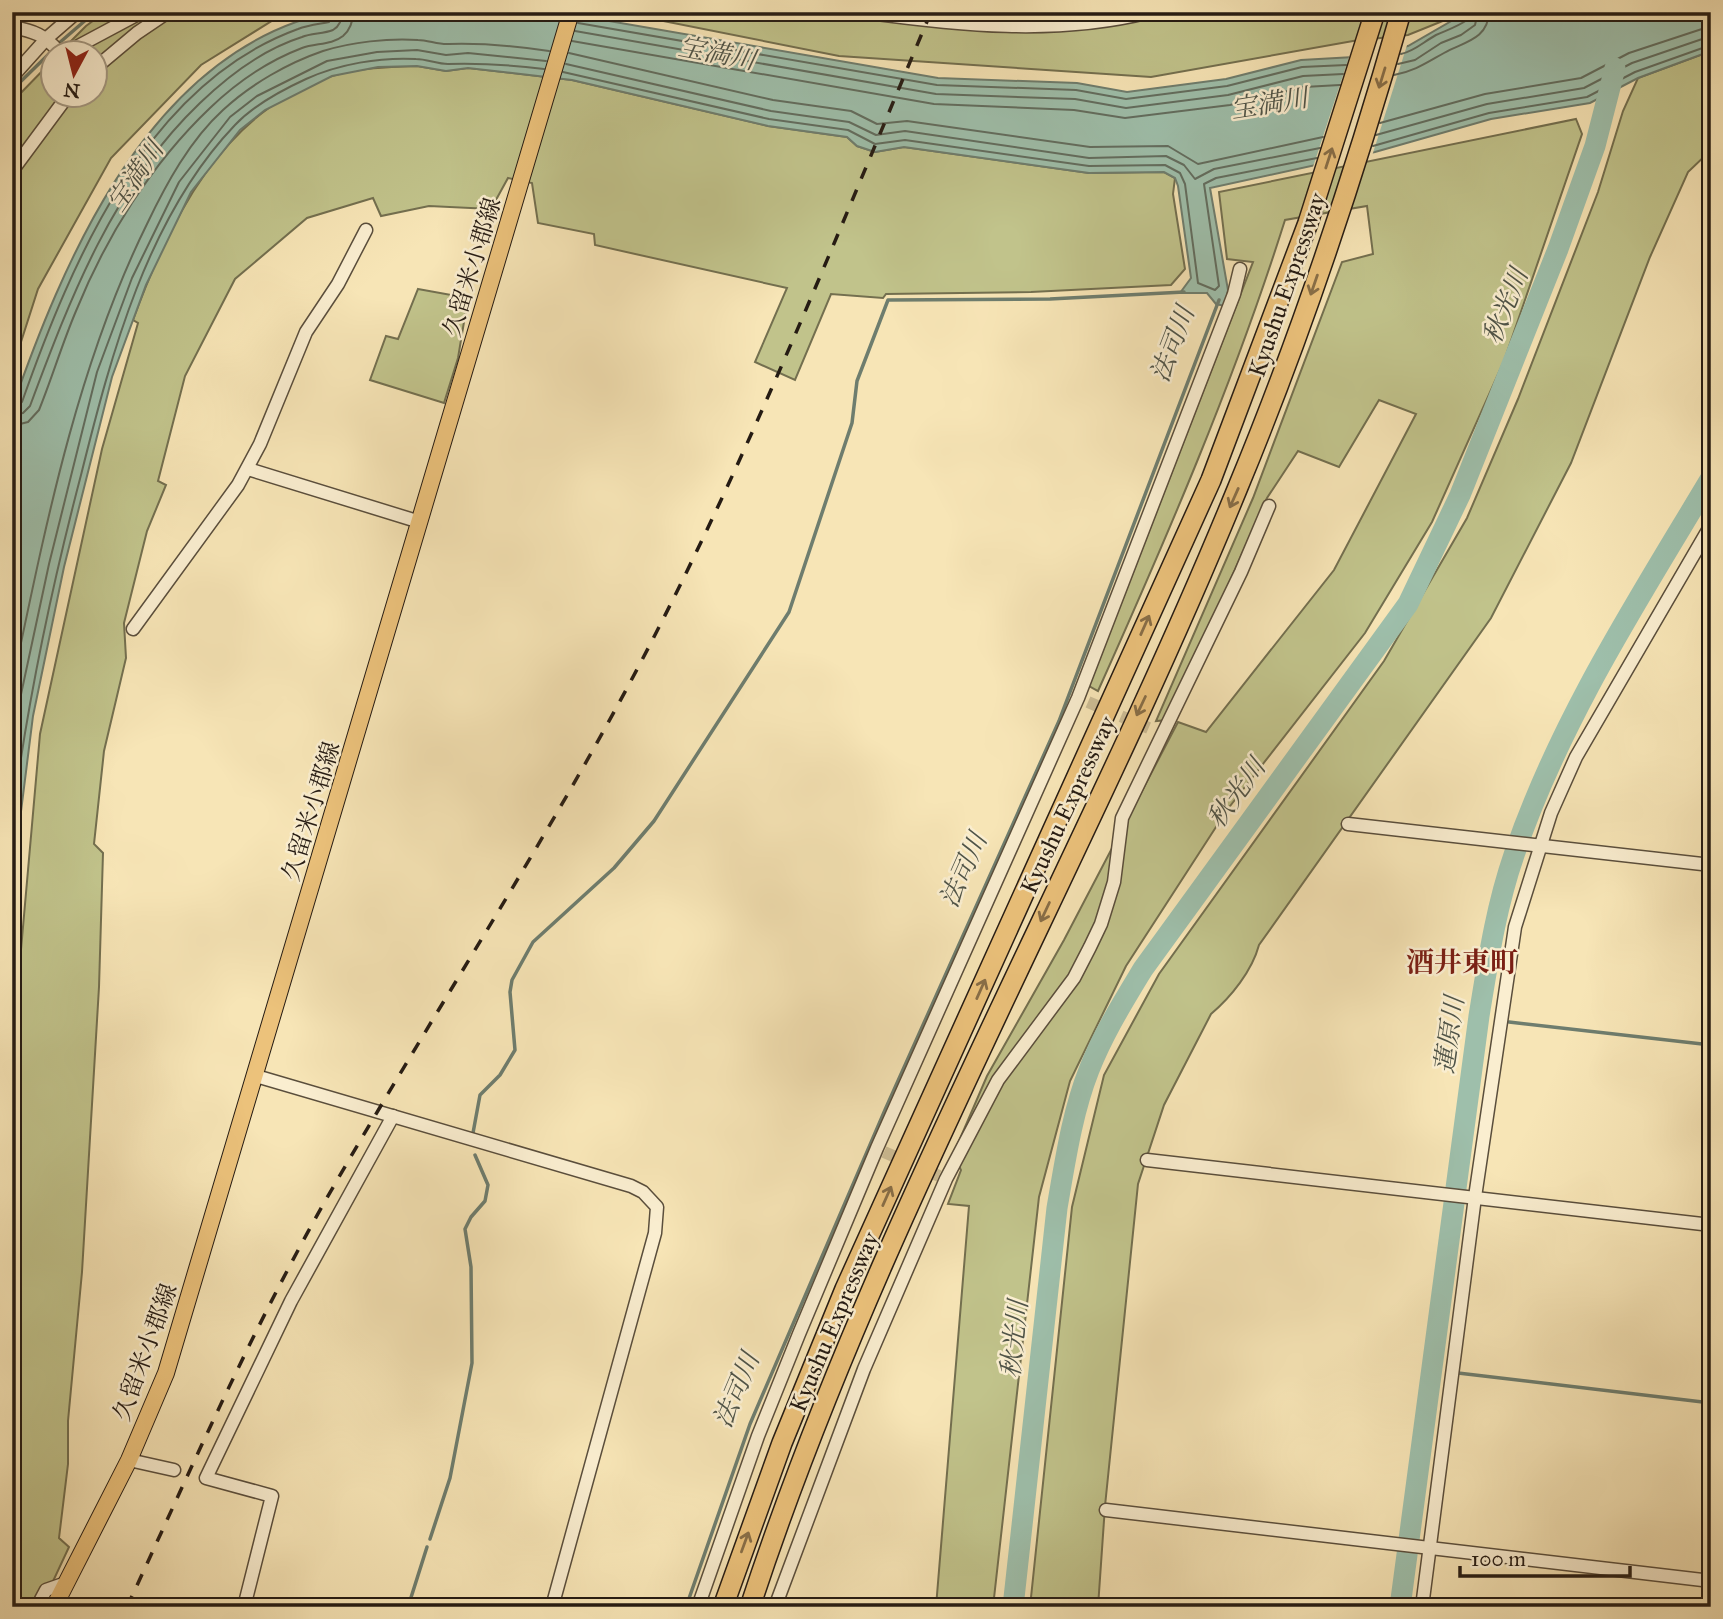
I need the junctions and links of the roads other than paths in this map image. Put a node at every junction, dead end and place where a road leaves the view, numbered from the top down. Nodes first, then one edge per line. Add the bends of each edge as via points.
1 (77, 12) edge
2 (142, 12) edge
3 (168, 12) edge
4 (570, 12) edge
5 (862, 12) edge
6 (1150, 12) edge
7 (1375, 12) edge
8 (1401, 12) edge
9 (881, 13) edge
10 (12, 27) edge
11 (47, 38) joint
12 (93, 38) edge
13 (38, 48) edge
14 (108, 57) edge
15 (12, 77) edge
16 (59, 108) edge
17 (12, 171) edge
18 (366, 230) dead end
19 (1240, 269) dead end
20 (248, 469) junction
21 (1269, 506) dead end
22 (420, 522) junction
23 (1711, 526) edge
24 (133, 629) dead end
25 (1348, 824) dead end
26 (1541, 845) junction
27 (1711, 865) edge
28 (256, 1076) junction
29 (393, 1116) junction
30 (1147, 1160) dead end
31 (1475, 1197) junction
32 (1711, 1225) edge
33 (129, 1460) junction
34 (174, 1471) dead end
35 (1106, 1510) dead end
36 (1429, 1548) junction
37 (1711, 1581) edge
38 (66, 1583) junction
39 (37, 1607) edge
40 (54, 1607) edge
41 (244, 1607) edge
42 (552, 1607) edge
43 (698, 1607) edge
44 (723, 1607) edge
45 (750, 1607) edge
46 (775, 1607) edge
47 (1422, 1607) edge

1 - 11 street
2 - 12 street
3 - 14 street
4 - 22 main road, 久留米小郡線
5 - 9 street
6 - 9 street via 1091,24 1040,27 927,21
44 -> 7 highway, Kyushu Expressway via 782,1443 845,1289 1211,480 1308,223
8 -> 45 highway, Kyushu Expressway via 1336,221 1239,487 869,1301 806,1451
10 - 11 street
13 - 15 street
16 - 17 street
18 - 20 street via 306,332
19 - 43 street via 1083,700 758,1436
20 - 22 street
20 - 24 street
21 - 46 street via 1241,572 1158,732 1122,818 1114,882 1090,947 1058,1001 998,1080 942,1177 864,1368
22 - 28 main road, 久留米小郡線
23 - 26 street via 1576,757
25 - 26 street
26 - 27 street
26 - 31 street via 1515,927
28 - 29 street
28 - 33 main road, 久留米小郡線 via 166,1373
29 - 41 street via 290,1301 206,1478 272,1496
29 - 42 street via 631,1186 657,1206 655,1233
30 - 31 street
31 - 32 street
31 - 36 street
33 - 34 street
33 - 38 main road, 久留米小郡線
35 - 36 street
36 - 37 street
36 - 47 street
38 - 39 street via 46,1590
38 - 40 main road, 久留米小郡線

